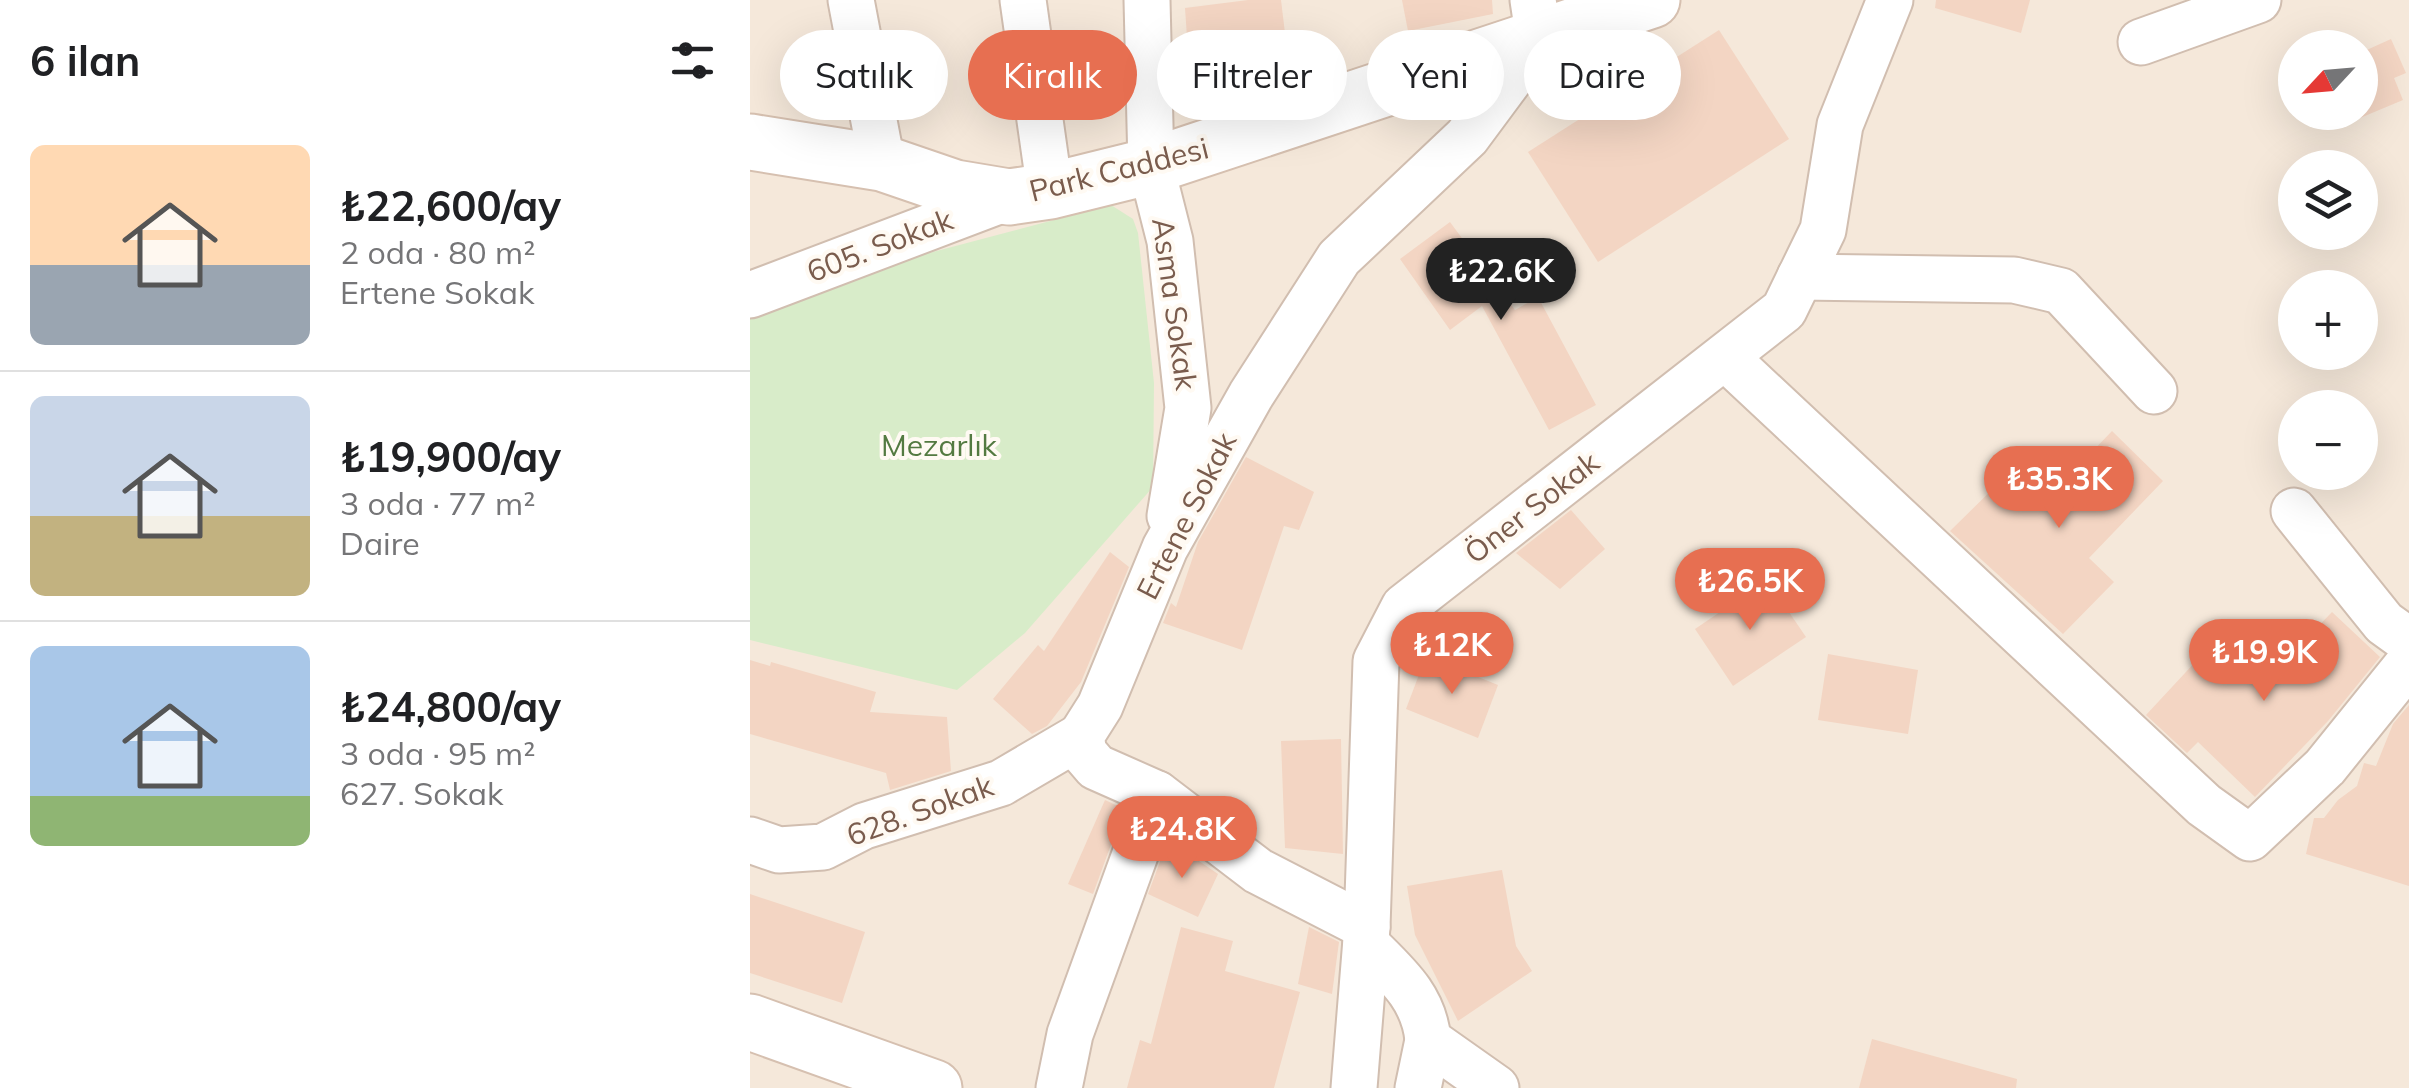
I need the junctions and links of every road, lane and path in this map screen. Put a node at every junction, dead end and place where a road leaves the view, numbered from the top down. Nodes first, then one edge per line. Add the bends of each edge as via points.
1 (851, 0) edge
2 (1023, 0) edge
3 (1147, 0) edge
4 (1652, 0) edge
5 (1890, 0) edge
6 (2258, 0) edge
7 (1536, 20) edge
8 (2142, 42) dead end
9 (750, 142) edge
10 (882, 164) junction
11 (1151, 166) junction
12 (1030, 194) junction
13 (1800, 278) junction
14 (750, 295) edge
15 (1725, 357) junction
16 (2154, 391) dead end
17 (2294, 511) dead end
18 (1165, 548) junction
19 (2409, 640) edge
20 (2409, 663) edge
21 (1081, 736) junction
22 (1157, 794) junction
23 (750, 840) edge
24 (1367, 935) junction
25 (750, 1022) edge
26 (1428, 1040) junction
27 (934, 1088) edge
28 (1058, 1088) edge
29 (1354, 1088) edge
30 (1418, 1088) edge
31 (1496, 1088) edge

1 - 10 street
2 - 12 street
3 - 11 street, Asma Sokak
4 - 7 street, Park Caddesi
5 - 13 street, Öner Sokak via 1840,125 1824,230
6 - 8 street
7 - 11 street, Park Caddesi
7 - 18 street, Ertene Sokak via 1466,137 1339,258
9 - 10 street, Park Caddesi
10 - 12 street, Park Caddesi via 956,188
11 - 12 street, Park Caddesi
11 - 18 street, Asma Sokak via 1170,241 1188,408
12 - 14 street, 605. Sokak
13 - 15 street, Öner Sokak via 1784,310
13 - 16 street via 2014,280 2061,291
15 - 20 street via 2204,805 2250,838 2325,768
15 - 24 street, Öner Sokak via 1404,607 1376,661
17 - 19 street via 2384,623
18 - 21 street, Ertene Sokak via 1100,706
21 - 22 street via 1096,768
21 - 23 street, 628. Sokak via 1000,783 864,826 824,847 779,850
22 - 24 street via 1258,871
22 - 28 street via 1070,1034
24 - 26 street via 1426,1017
24 - 29 street, Öner Sokak
25 - 27 street
26 - 30 street
26 - 31 street

